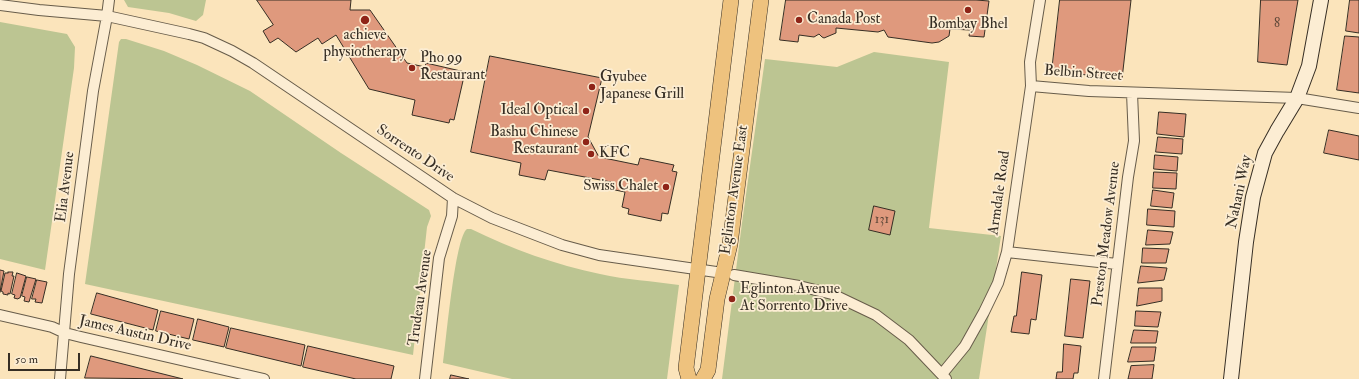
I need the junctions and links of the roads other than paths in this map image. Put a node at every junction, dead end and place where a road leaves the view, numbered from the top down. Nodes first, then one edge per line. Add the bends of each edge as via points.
1 (108, 0) edge
2 (731, 0) edge
3 (761, 0) edge
4 (1040, 0) edge
5 (1321, 0) edge
6 (0, 5) edge
7 (107, 16) junction
8 (1031, 86) junction
9 (1132, 93) junction
10 (1297, 98) junction
11 (1359, 108) edge
12 (453, 198) junction
13 (1007, 252) junction
14 (1117, 264) junction
15 (698, 269) junction
16 (728, 274) junction
17 (0, 315) edge
18 (65, 333) junction
19 (944, 376) edge
20 (60, 379) edge
21 (264, 379) edge
22 (425, 379) edge
23 (689, 379) edge
24 (703, 379) edge
25 (1104, 379) edge
26 (1231, 379) edge

1 - 7 street, Elia Avenue
2 - 15 main road, Eglinton Avenue East
3 - 16 main road, Eglinton Avenue East
4 - 8 street, Armdale Road via 1030,62
5 - 10 street, Nahani Way via 1309,66
6 - 7 street, Sorrento Drive
7 - 12 street, Sorrento Drive via 189,34 232,51
7 - 18 street, Elia Avenue via 93,91 69,274
8 - 9 street, Belbin Street
8 - 13 street, Armdale Road
9 - 10 street, Belbin Street
9 - 14 street, Preston Meadow Avenue via 1134,141
10 - 11 street, Belbin Street
10 - 26 street, Nahani Way via 1265,153 1253,197
12 - 15 street, Sorrento Drive via 509,226 568,247 615,257
12 - 22 street, Trudeau Avenue via 452,216 439,258
13 - 14 street
13 - 19 street, Armdale Road via 998,283 984,312
14 - 25 street, Preston Meadow Avenue
15 - 16 street, Sorrento Drive
15 - 23 main road, Eglinton Avenue East via 686,368
16 - 19 street, Sorrento Drive via 832,294 876,315 909,340
16 - 24 main road, Eglinton Avenue East via 717,299 708,370
17 - 18 street, James Austin Drive via 52,327
18 - 20 street, Elia Avenue
18 - 21 street, James Austin Drive

